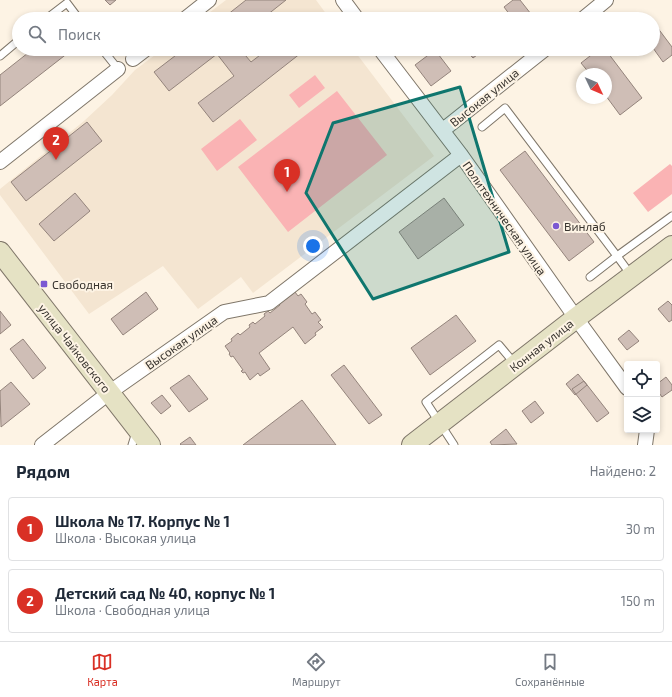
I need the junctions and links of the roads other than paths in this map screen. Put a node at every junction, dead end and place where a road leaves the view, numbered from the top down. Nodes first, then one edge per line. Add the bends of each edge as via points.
1 (210, 0) edge
2 (343, 0) edge
3 (606, 0) edge
4 (55, 12) edge
5 (73, 12) edge
6 (194, 12) edge
7 (352, 12) edge
8 (591, 12) edge
9 (12, 46) edge
10 (0, 56) edge
11 (108, 56) edge
12 (137, 56) edge
13 (385, 56) edge
14 (536, 56) edge
15 (133, 59) dead end
16 (118, 69) joint
17 (482, 127) dead end
18 (443, 130) junction
19 (461, 155) junction
20 (0, 162) edge
21 (672, 216) edge
22 (672, 246) edge
23 (0, 252) edge
24 (617, 256) junction
25 (590, 276) dead end
26 (632, 276) junction
27 (576, 318) junction
28 (624, 384) edge
29 (110, 392) junction
30 (440, 423) junction
31 (647, 433) edge
32 (134, 436) edge
33 (42, 445) edge
34 (150, 445) edge
35 (412, 445) edge
36 (454, 445) edge
37 (645, 445) edge

1 - 6 street
2 - 7 street
3 - 8 street
4 - 5 lane via 66,3
9 - 10 lane
11 - 16 lane
12 - 15 street
13 - 18 street, Политехническая улица
14 - 18 street, Высокая улица
16 - 20 street
17 - 24 lane via 505,108
18 - 19 street, Политехническая улица
19 - 27 street, Политехническая улица
19 - 29 street, Высокая улица via 269,303 224,312
21 - 24 lane
22 - 26 main road, Конная улица
23 - 29 main road, улица Чайковского
24 - 25 lane
24 - 26 lane
26 - 27 main road, Конная улица
27 - 28 street, Политехническая улица
27 - 30 main road, Конная улица
29 - 32 main road, улица Чайковского
29 - 33 street, Высокая улица
30 - 35 main road, Конная улица
30 - 36 lane
31 - 37 street
32 - 34 main road, улица Чайковского

